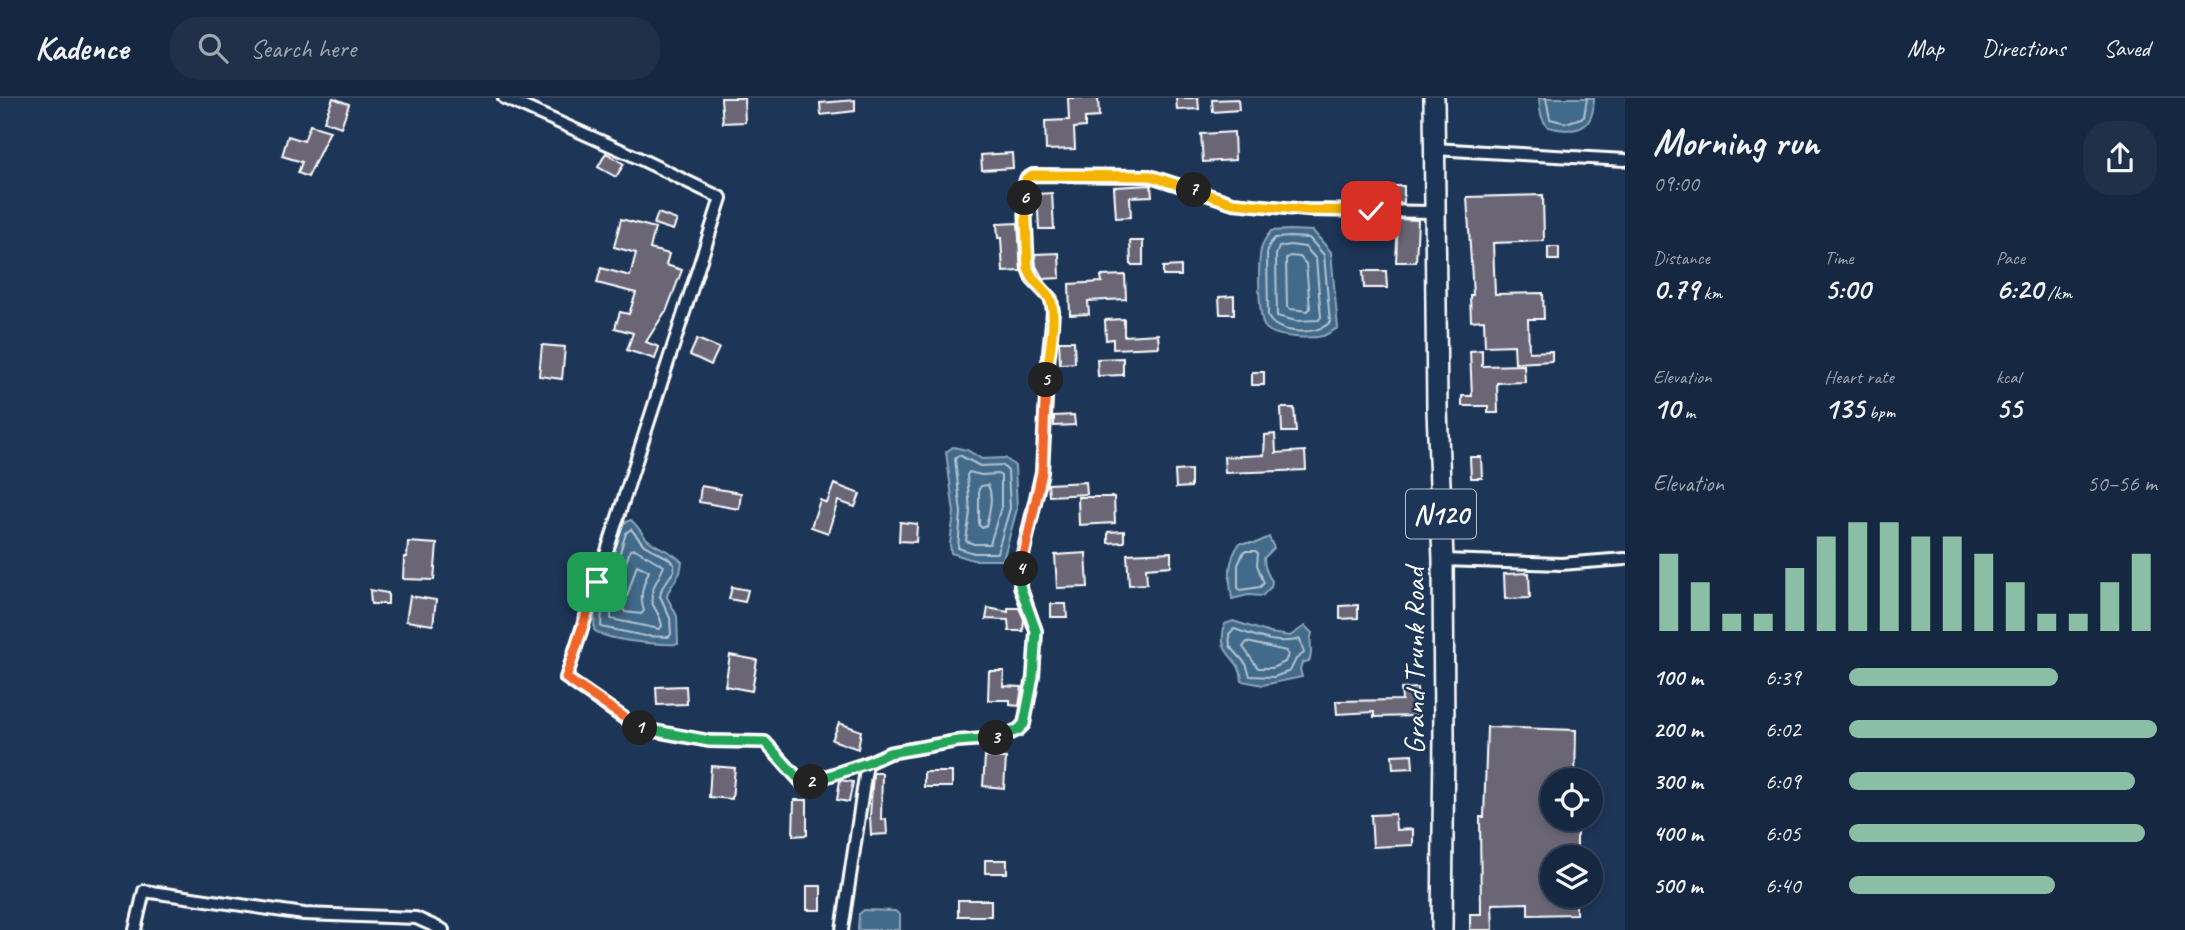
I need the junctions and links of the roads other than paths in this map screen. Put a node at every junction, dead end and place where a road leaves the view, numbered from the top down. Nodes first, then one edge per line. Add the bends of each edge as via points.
1 (504, 98) edge
2 (1434, 98) edge
3 (1434, 149) junction
4 (1625, 160) edge
5 (1435, 212) junction
6 (1625, 559) edge
7 (1443, 560) junction
8 (867, 763) junction
9 (135, 930) edge
10 (443, 930) edge
11 (842, 930) edge
12 (1441, 930) edge

1 - 8 street via 721,198 566,678 638,728 709,741 765,742 803,784
2 - 3 highway, Grand Trunk Road / N120
3 - 4 street
3 - 5 highway, Grand Trunk Road / N120
5 - 7 highway, Grand Trunk Road / N120
5 - 8 street via 1307,210 1233,203 1150,176 1033,175 1026,179 1028,268 1051,299 1053,313 1042,472 1022,557 1020,586 1036,631 1024,724 998,738 889,753
6 - 7 street via 1562,564
7 - 12 highway, Grand Trunk Road / N120
8 - 11 street
9 - 10 street via 144,891 304,914 416,918

